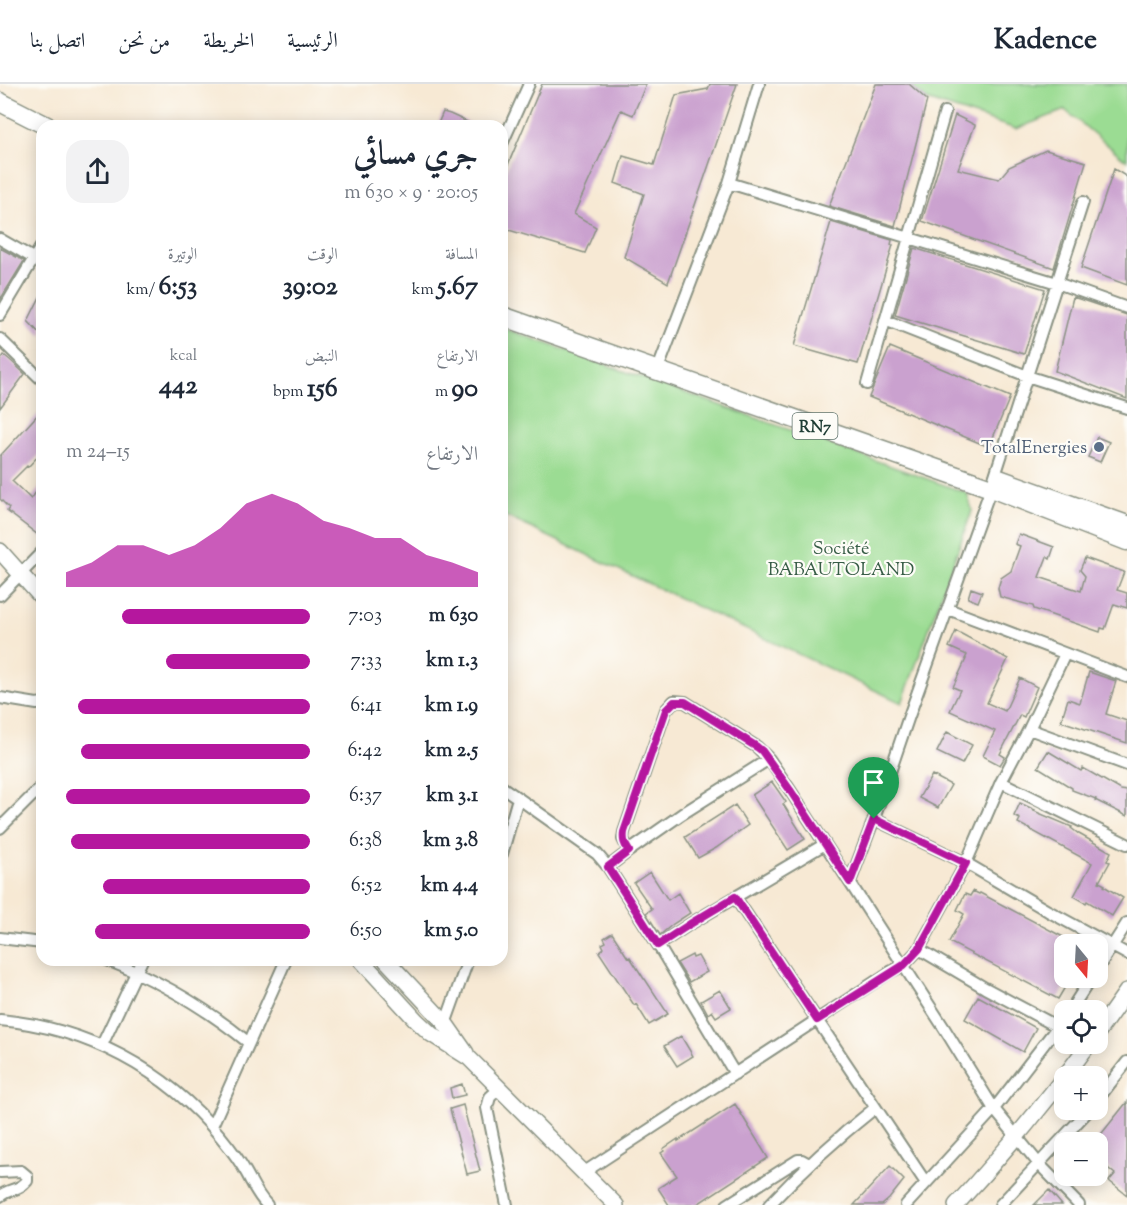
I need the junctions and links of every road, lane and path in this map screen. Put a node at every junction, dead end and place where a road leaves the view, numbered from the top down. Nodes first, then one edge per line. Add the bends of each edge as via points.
1 (529, 84) edge
2 (759, 84) edge
3 (0, 102) edge
4 (945, 112) dead end
5 (0, 113) edge
6 (36, 120) edge
7 (508, 131) edge
8 (36, 132) edge
9 (729, 183) junction
10 (1083, 202) dead end
11 (909, 238) junction
12 (0, 239) edge
13 (36, 254) edge
14 (33, 258) junction
15 (1057, 283) junction
16 (508, 307) edge
17 (1127, 308) edge
18 (0, 315) edge
19 (508, 318) edge
20 (885, 321) junction
21 (0, 339) edge
22 (661, 360) junction
23 (36, 374) edge
24 (1027, 376) junction
25 (867, 384) dead end
26 (1127, 408) edge
27 (993, 483) junction
28 (1127, 525) edge
29 (1127, 541) edge
30 (0, 551) edge
31 (36, 558) edge
32 (21, 574) junction
33 (36, 591) edge
34 (0, 595) edge
35 (948, 609) junction
36 (1065, 654) junction
37 (1127, 677) edge
38 (0, 698) edge
39 (36, 704) edge
40 (1029, 729) junction
41 (769, 759) junction
42 (1127, 765) edge
43 (1001, 782) junction
44 (508, 791) edge
45 (36, 792) edge
46 (518, 798) junction
47 (874, 819) junction
48 (0, 828) edge
49 (508, 833) edge
50 (1127, 843) edge
51 (825, 844) junction
52 (629, 851) junction
53 (966, 863) junction
54 (608, 867) junction
55 (850, 882) junction
56 (735, 897) junction
57 (1127, 923) edge
58 (0, 938) edge
59 (36, 942) edge
60 (658, 945) junction
61 (1112, 947) junction
62 (919, 949) junction
63 (1108, 953) edge
64 (1127, 954) edge
65 (904, 965) junction
66 (122, 966) edge
67 (140, 966) edge
68 (283, 966) edge
69 (367, 966) edge
70 (392, 966) edge
71 (466, 966) edge
72 (137, 972) junction
73 (1127, 991) edge
74 (1108, 1018) edge
75 (0, 1020) edge
76 (817, 1020) junction
77 (445, 1023) junction
78 (1054, 1025) edge
79 (1054, 1032) edge
80 (439, 1039) junction
81 (249, 1043) junction
82 (102, 1045) junction
83 (1082, 1054) edge
84 (469, 1058) junction
85 (1127, 1062) edge
86 (735, 1074) junction
87 (1108, 1086) edge
88 (499, 1089) junction
89 (875, 1108) junction
90 (994, 1109) junction
91 (1080, 1120) edge
92 (212, 1126) junction
93 (1017, 1136) junction
94 (809, 1164) junction
95 (1039, 1164) junction
96 (0, 1172) edge
97 (584, 1173) junction
98 (926, 1183) junction
99 (0, 1196) edge
100 (267, 1205) edge
101 (507, 1205) edge
102 (616, 1205) edge
103 (727, 1205) edge
104 (769, 1205) edge
105 (906, 1205) edge
106 (956, 1205) edge
107 (1000, 1205) edge
108 (1079, 1205) edge

1 - 7 street
2 - 9 street
3 - 6 main road
4 - 11 street
5 - 8 main road
9 - 11 street
9 - 22 street
10 - 15 street
11 - 15 street
11 - 20 street
12 - 14 street
13 - 14 street
14 - 18 street
15 - 17 street
15 - 24 street
16 - 22 main road, RN7
19 - 27 main road, RN7
20 - 24 street
20 - 25 street
21 - 23 street
22 - 27 main road, RN7
24 - 26 street
24 - 27 street
27 - 28 main road, RN7
27 - 29 main road, RN7
27 - 35 street
30 - 32 street
31 - 32 street
32 - 33 street
32 - 34 street
35 - 36 street
35 - 47 street
36 - 37 street
36 - 40 street
38 - 39 street
40 - 42 street
40 - 43 street
41 - 51 street
41 - 52 street
41 - 52 street via 757,747 694,707 674,702 666,710 624,832
43 - 50 street
43 - 53 street
44 - 46 street
45 - 48 street
46 - 49 street
46 - 54 street via 597,854
47 - 53 street
47 - 55 street
51 - 55 street
51 - 56 street
52 - 54 street
53 - 61 street
53 - 62 street
54 - 60 street
55 - 65 street
56 - 60 street
56 - 76 street
57 - 61 street
58 - 59 street
60 - 86 street
61 - 63 street
61 - 64 street
62 - 65 street
62 - 78 street
65 - 76 street
65 - 90 street
66 - 72 street
67 - 72 street
68 - 81 street
69 - 80 street
70 - 77 street
71 - 77 street
72 - 81 street via 184,996
72 - 82 street
73 - 74 street
75 - 82 street via 64,1031
76 - 86 street
76 - 89 street
77 - 80 street
77 - 84 street
79 - 90 street
80 - 84 street
81 - 92 street
82 - 92 street via 152,1073
83 - 93 street
84 - 88 street
85 - 87 street
86 - 97 street
88 - 97 street
88 - 101 street via 490,1097 487,1108
89 - 94 street
89 - 98 street
90 - 93 street
90 - 98 street
91 - 95 street
92 - 100 street
93 - 95 street
93 - 106 street
94 - 103 street via 798,1160
94 - 104 street
95 - 107 street
95 - 108 street
96 - 99 street via 21,1171 27,1181
97 - 102 street
98 - 105 street

